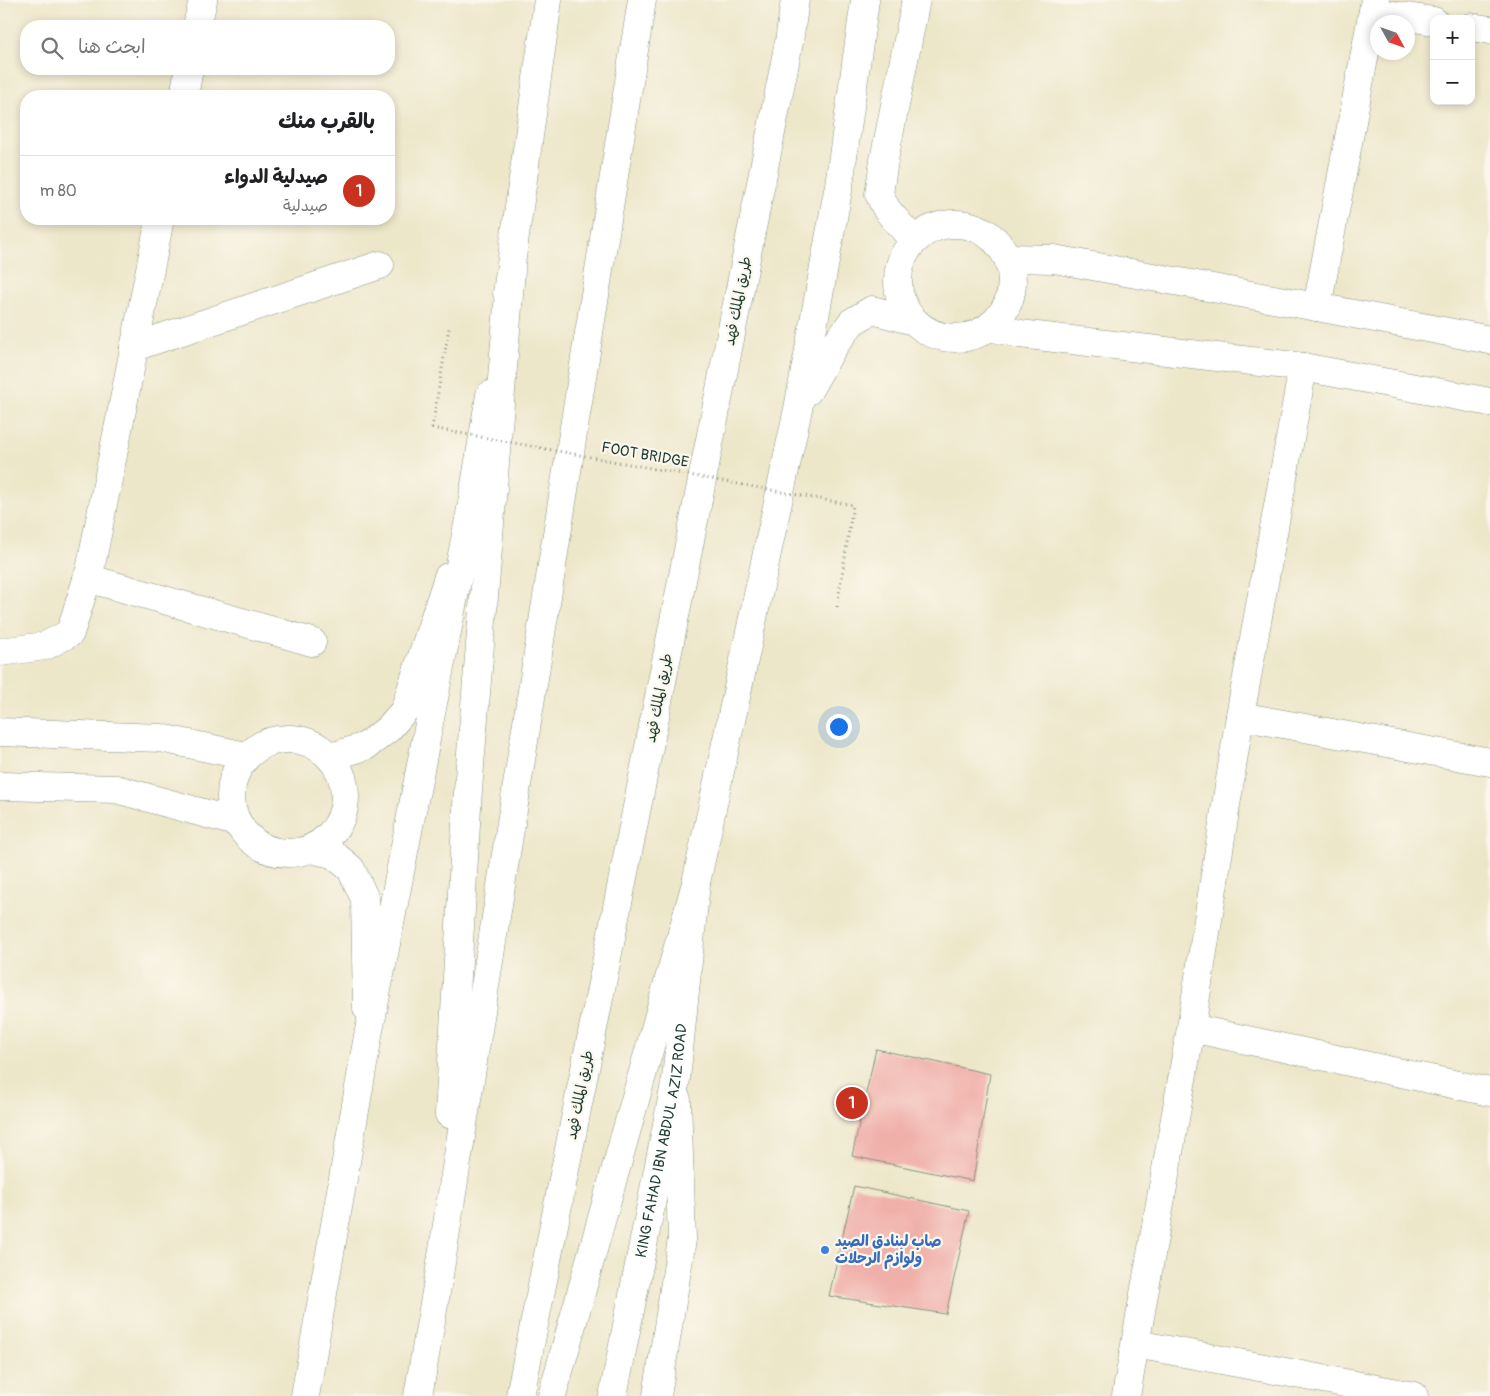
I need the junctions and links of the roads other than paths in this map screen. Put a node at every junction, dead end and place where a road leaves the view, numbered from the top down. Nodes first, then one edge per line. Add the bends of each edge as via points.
1 (203, 0) edge
2 (548, 0) edge
3 (642, 0) edge
4 (795, 0) edge
5 (865, 0) edge
6 (881, 0) edge
7 (916, 0) edge
8 (1374, 6) edge
9 (198, 20) edge
10 (1430, 20) edge
11 (1475, 28) edge
12 (1490, 30) edge
13 (188, 75) edge
14 (185, 90) edge
15 (839, 185) junction
16 (159, 225) edge
17 (914, 241) junction
18 (1008, 258) junction
19 (380, 265) dead end
20 (511, 270) junction
21 (1317, 307) junction
22 (914, 321) junction
23 (990, 327) junction
24 (1490, 340) edge
25 (134, 347) junction
26 (1303, 367) junction
27 (1490, 402) edge
28 (798, 410) junction
29 (471, 509) junction
30 (87, 578) junction
31 (312, 642) dead end
32 (0, 652) edge
33 (1240, 716) junction
34 (0, 732) edge
35 (246, 756) junction
36 (331, 757) junction
37 (1490, 762) edge
38 (0, 786) edge
39 (236, 822) junction
40 (310, 849) junction
41 (696, 883) junction
42 (1191, 1028) junction
43 (368, 1036) junction
44 (676, 1079) junction
45 (1490, 1092) edge
46 (439, 1275) junction
47 (1136, 1344) junction
48 (304, 1396) edge
49 (418, 1396) edge
50 (520, 1396) edge
51 (552, 1396) edge
52 (613, 1396) edge
53 (657, 1396) edge
54 (1126, 1396) edge
55 (1414, 1396) edge

1 - 9 main road
2 - 20 main road
3 - 46 main road
4 - 50 main road, طريق الملك فهد
5 - 15 main road
6 - 15 main road
7 - 17 main road via 879,194 887,210
8 - 10 main road
8 - 21 main road
11 - 12 main road
13 - 14 main road
15 - 28 main road
16 - 25 main road
17 - 18 main road via 929,229 947,224 966,224 984,230 999,242
17 - 22 main road via 898,272 898,290 903,307
18 - 21 main road via 1054,259
18 - 23 main road via 1013,276 1011,296 1003,313
19 - 25 main road
20 - 29 main road
20 - 46 main road via 468,790
21 - 24 main road
22 - 23 main road via 924,330 950,339 978,334
22 - 28 main road via 872,310 852,322 832,347
23 - 26 main road via 1020,334
25 - 30 main road
26 - 27 main road
26 - 33 main road
28 - 41 main road
29 - 36 main road via 404,711 366,746
29 - 43 main road
30 - 31 main road
30 - 32 main road via 70,634 45,646
33 - 37 main road
33 - 42 main road
34 - 35 main road via 161,738
35 - 36 main road via 262,744 290,738 316,745
35 - 39 main road via 236,770 231,787 231,805
36 - 40 main road via 341,773 346,791 344,810 336,828 323,842
38 - 39 main road via 116,789
39 - 40 main road via 257,845 269,850 297,853
40 - 43 main road via 333,854 352,870 365,899
41 - 44 main road, KING FAHAD IBN ABDUL AZIZ ROAD
41 - 51 main road
42 - 45 main road
42 - 47 main road
43 - 48 main road
44 - 52 main road, KING FAHAD IBN ABDUL AZIZ ROAD
44 - 53 main road via 682,1239
46 - 49 main road
47 - 54 main road
47 - 55 main road

